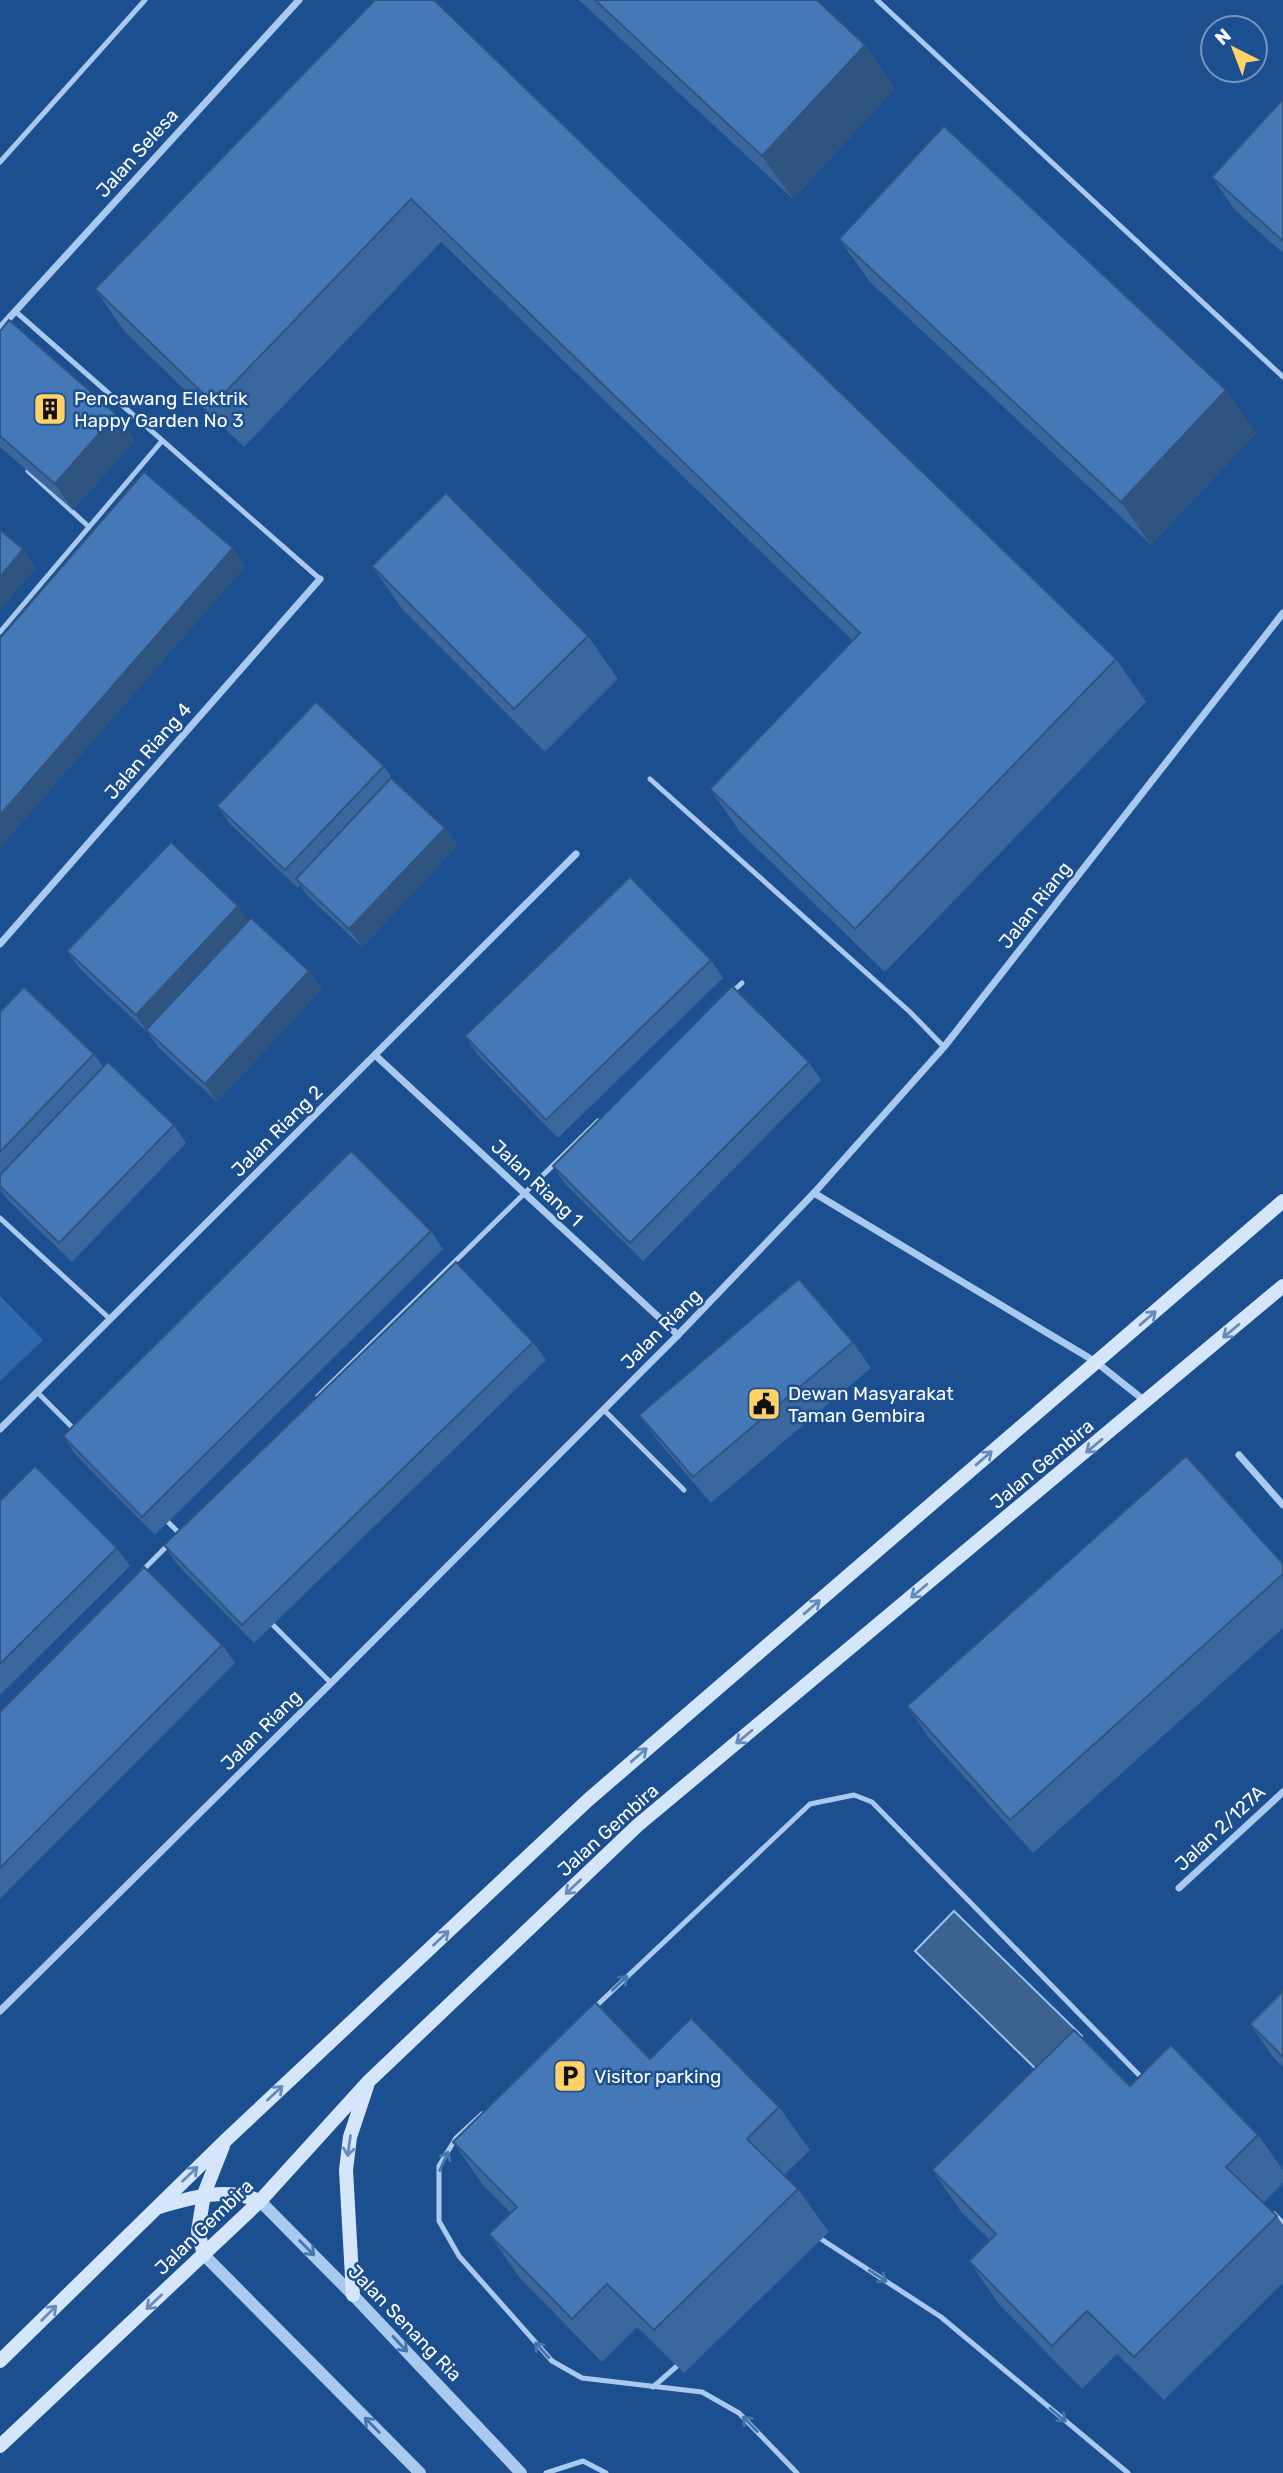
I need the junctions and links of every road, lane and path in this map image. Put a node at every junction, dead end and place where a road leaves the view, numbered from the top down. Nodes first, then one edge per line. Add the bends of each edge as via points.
1 (145, 0) edge
2 (299, 0) edge
3 (877, 0) edge
4 (0, 162) edge
5 (15, 312) junction
6 (0, 328) edge
7 (1283, 377) edge
8 (162, 441) junction
9 (20, 463) edge
10 (89, 527) junction
11 (320, 579) joint
12 (1283, 613) edge
13 (0, 632) edge
14 (650, 779) dead end
15 (576, 854) dead end
16 (0, 944) edge
17 (741, 983) dead end
18 (722, 1002) edge
19 (944, 1047) junction
20 (375, 1055) junction
21 (603, 1116) edge
22 (523, 1192) junction
23 (814, 1193) junction
24 (1283, 1201) edge
25 (0, 1218) edge
26 (1283, 1286) edge
27 (110, 1319) junction
28 (678, 1335) junction
29 (1096, 1362) junction
30 (37, 1392) junction
31 (317, 1397) edge
32 (1146, 1402) junction
33 (603, 1409) junction
34 (0, 1429) edge
35 (85, 1439) edge
36 (1239, 1455) dead end
37 (684, 1490) edge
38 (1283, 1505) edge
39 (160, 1515) edge
40 (189, 1524) edge
41 (179, 1533) junction
42 (189, 1543) edge
43 (132, 1581) edge
44 (265, 1618) edge
45 (331, 1683) junction
46 (1283, 1792) edge
47 (1179, 1888) dead end
48 (0, 2011) edge
49 (588, 2014) edge
50 (369, 2081) junction
51 (1149, 2086) edge
52 (486, 2110) edge
53 (226, 2140) junction
54 (204, 2194) junction
55 (260, 2201) junction
56 (154, 2208) junction
57 (1273, 2213) edge
58 (1283, 2223) edge
59 (821, 2239) dead end
60 (204, 2255) junction
61 (353, 2295) junction
62 (0, 2361) edge
63 (677, 2366) dead end
64 (653, 2387) junction
65 (0, 2446) edge
66 (420, 2473) edge
67 (521, 2473) edge
68 (546, 2473) edge
69 (606, 2473) edge
70 (797, 2473) edge
71 (1128, 2473) edge

1 - 4 lane
2 - 5 street, Jalan Selesa
3 - 7 lane
5 - 6 street, Jalan Selesa
5 - 8 lane
8 - 10 lane
8 - 11 lane
9 - 10 lane
10 - 13 lane
11 - 16 street, Jalan Riang 4
12 - 19 street, Jalan Riang
14 - 19 lane
15 - 20 street, Jalan Riang 2
17 - 18 lane
19 - 23 street, Jalan Riang
20 - 22 street, Jalan Riang 1
20 - 27 street, Jalan Riang 2
21 - 22 lane
22 - 28 street, Jalan Riang 1
22 - 31 lane
23 - 28 street, Jalan Riang
23 - 29 street
29 -> 24 main road, Jalan Gembira
25 - 27 lane
26 -> 32 main road, Jalan Gembira
27 - 30 street, Jalan Riang 2
28 - 33 street, Jalan Riang
29 - 32 street
53 -> 29 main road, Jalan Gembira via 588,1800
30 - 34 street, Jalan Riang 2
30 - 35 lane
32 -> 50 main road, Jalan Gembira via 638,1825
33 - 37 lane
33 - 45 street, Jalan Riang
36 - 38 street
39 - 41 lane
40 - 41 lane
41 - 42 lane
41 - 43 lane
44 - 45 lane
45 - 48 street, Jalan Riang
46 - 47 street, Jalan 2/127A
49 -> 51 lane via 810,1804 854,1795 872,1802
50 - 55 main road, Jalan Gembira
50 -> 61 main road via 350,2137 346,2170
64 -> 52 lane via 582,2378 552,2361 459,2256 439,2221 439,2166 456,2138
53 - 54 main road
56 -> 53 main road, Jalan Gembira
54 - 55 main road via 245,2195
54 - 56 main road
54 - 60 main road via 198,2231
55 - 60 main road, Jalan Gembira
55 -> 61 street, Jalan Senang Ria
62 -> 56 main road, Jalan Gembira
57 - 58 lane
59 -> 71 lane via 940,2317
60 -> 65 main road, Jalan Gembira
66 -> 60 street
61 -> 67 street, Jalan Senang Ria
63 - 64 lane
70 -> 64 lane via 739,2413 702,2392
68 - 69 lane via 583,2462

